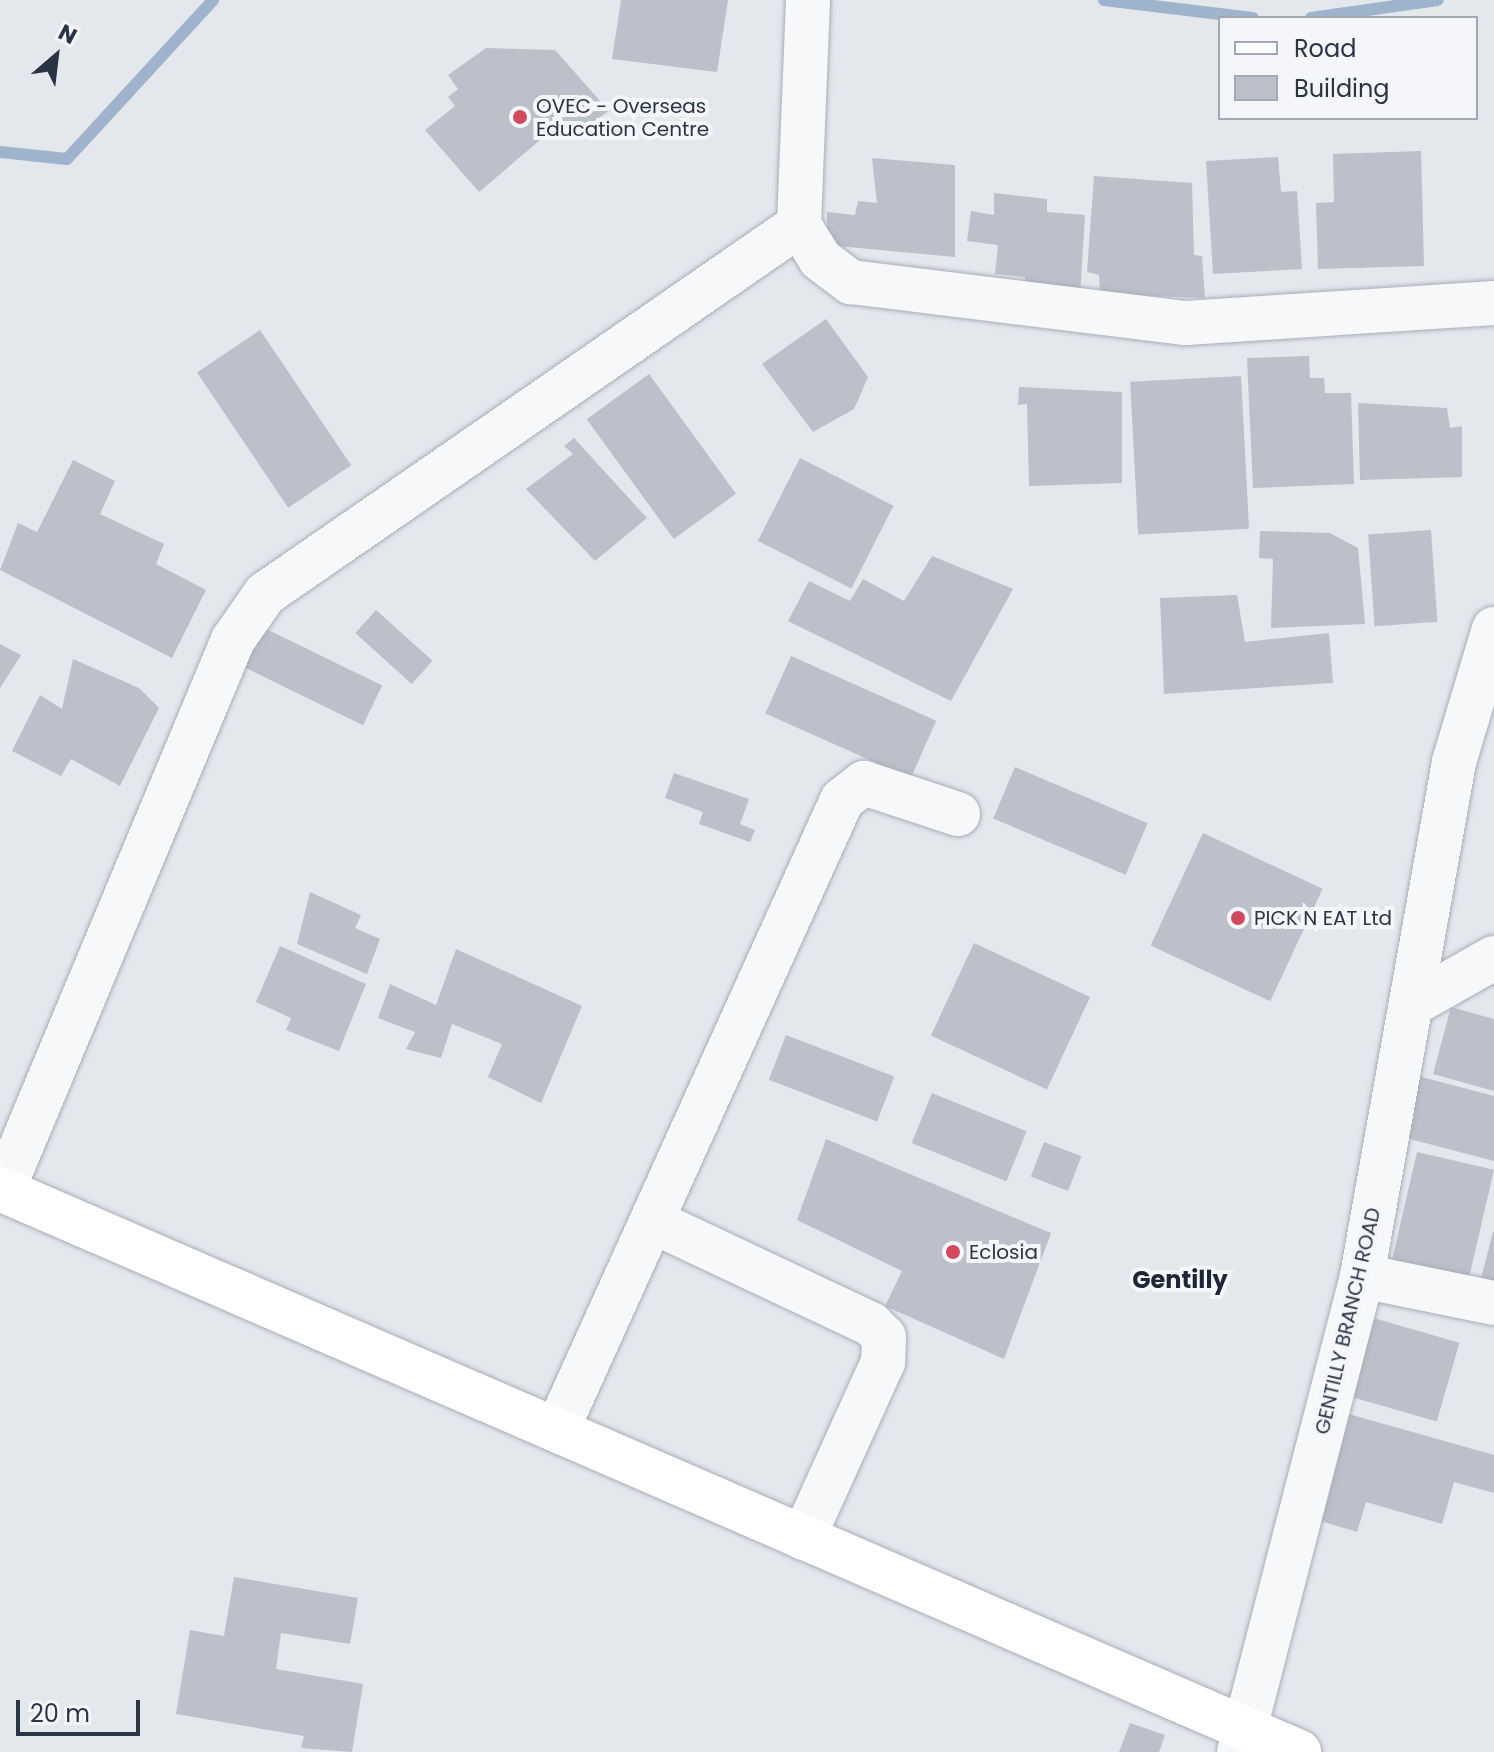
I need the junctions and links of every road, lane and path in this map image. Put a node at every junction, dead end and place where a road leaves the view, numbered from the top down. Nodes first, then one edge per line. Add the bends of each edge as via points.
1 (808, 0) edge
2 (799, 225) junction
3 (1494, 303) edge
4 (1494, 629) edge
5 (958, 814) dead end
6 (1494, 958) edge
7 (1414, 1003) junction
8 (1, 1189) edge
9 (652, 1221) junction
10 (1362, 1276) junction
11 (1494, 1303) edge
12 (557, 1430) junction
13 (803, 1538) junction
14 (1242, 1739) edge
15 (1299, 1752) edge

1 - 2 street
2 - 3 street via 820,259 851,282 1186,323
2 - 8 street via 265,594 233,640
4 - 7 street, GENTILLY BRANCH ROAD via 1454,762
5 - 9 street via 864,783 842,800
6 - 7 street
7 - 10 street, GENTILLY BRANCH ROAD
8 - 12 main road
9 - 12 street
9 - 13 street via 871,1324 884,1337 883,1362
10 - 11 street
10 - 14 street, GENTILLY BRANCH ROAD
12 - 13 main road
13 - 14 main road
14 - 15 main road

